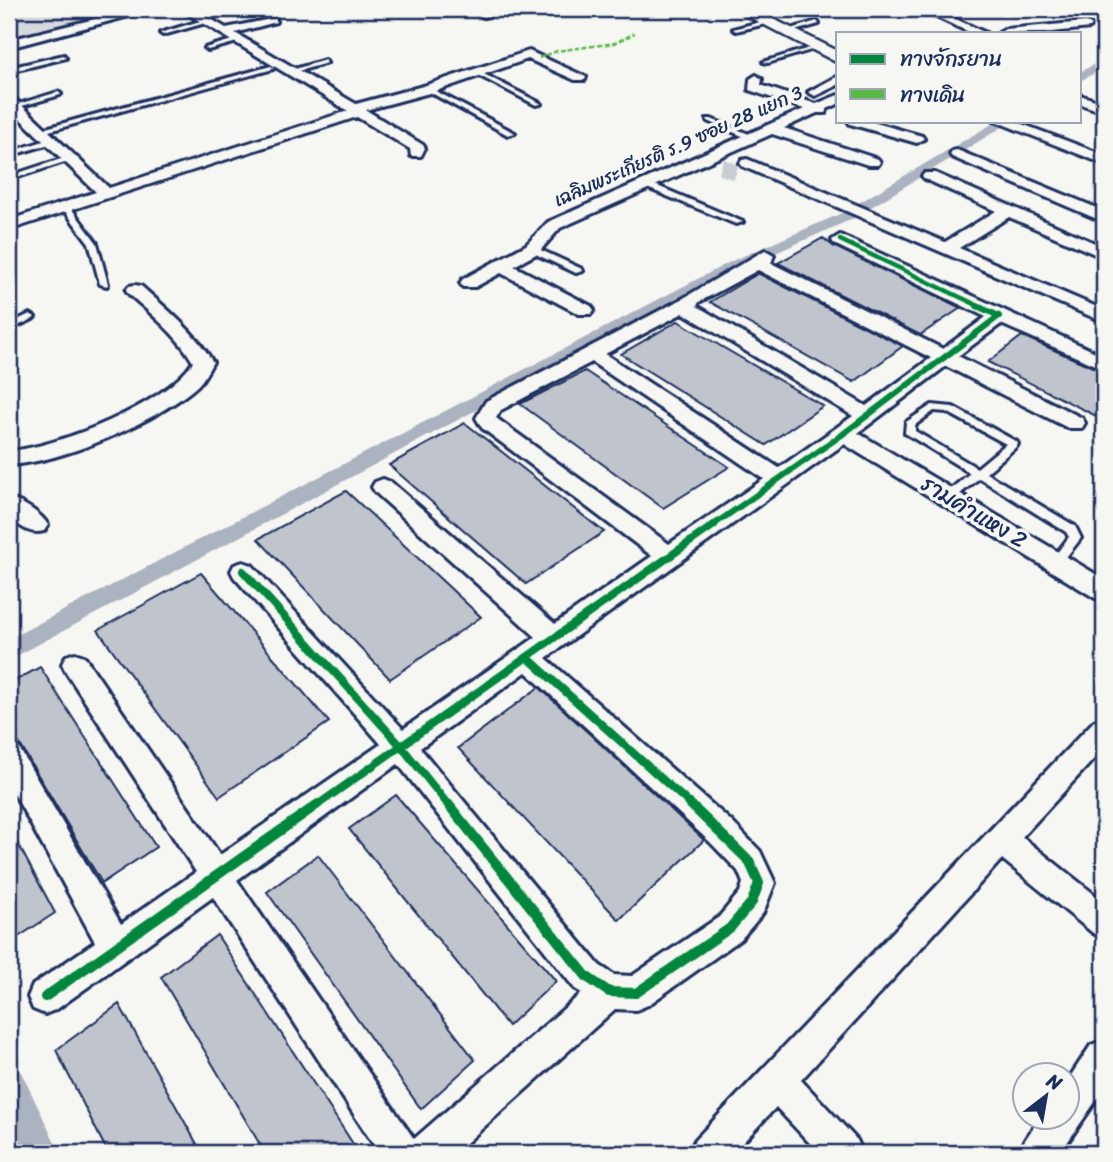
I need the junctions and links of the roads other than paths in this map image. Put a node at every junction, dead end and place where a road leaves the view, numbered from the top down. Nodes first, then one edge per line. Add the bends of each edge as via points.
1 (149, 9) edge
2 (186, 9) edge
3 (239, 9) edge
4 (742, 9) edge
5 (927, 9) edge
6 (204, 20) junction
7 (272, 20) dead end
8 (1100, 20) dead end
9 (768, 22) junction
10 (817, 23) dead end
11 (737, 29) dead end
12 (787, 31) junction
13 (225, 32) junction
14 (978, 32) edge
15 (1011, 32) edge
16 (163, 33) dead end
17 (239, 40) junction
18 (9, 44) edge
19 (818, 47) junction
20 (208, 48) dead end
21 (836, 56) edge
22 (64, 57) dead end
23 (326, 62) dead end
24 (766, 62) dead end
25 (271, 68) dead end
26 (9, 71) edge
27 (30, 71) dead end
28 (291, 71) junction
29 (476, 72) junction
30 (9, 76) edge
31 (580, 77) dead end
32 (756, 79) dead end
33 (836, 82) edge
34 (428, 89) junction
35 (1104, 89) edge
36 (58, 93) dead end
37 (836, 99) edge
38 (1082, 99) edge
39 (1082, 99) edge
40 (814, 100) junction
41 (538, 104) dead end
42 (1104, 108) edge
43 (13, 109) edge
44 (356, 110) junction
45 (836, 115) edge
46 (709, 120) dead end
47 (858, 122) edge
48 (1013, 122) edge
49 (769, 128) junction
50 (510, 134) dead end
51 (45, 136) junction
52 (750, 136) junction
53 (917, 139) dead end
54 (416, 152) dead end
55 (9, 154) edge
56 (957, 154) dead end
57 (1099, 158) edge
58 (70, 159) junction
59 (873, 162) dead end
60 (732, 163) junction
61 (930, 176) dead end
62 (9, 178) edge
63 (645, 184) junction
64 (106, 193) junction
65 (65, 206) junction
66 (1009, 210) junction
67 (1104, 217) edge
68 (739, 222) dead end
69 (9, 225) edge
70 (840, 240) dead end
71 (948, 248) junction
72 (532, 250) junction
73 (1104, 253) edge
74 (502, 266) junction
75 (579, 271) dead end
76 (469, 283) dead end
77 (104, 284) dead end
78 (135, 290) dead end
79 (688, 303) junction
80 (585, 310) dead end
81 (999, 316) junction
82 (30, 317) dead end
83 (1104, 317) edge
84 (9, 327) edge
85 (600, 359) dead end
86 (945, 359) junction
87 (1104, 363) edge
88 (867, 416) junction
89 (1075, 423) dead end
90 (843, 434) junction
91 (9, 458) edge
92 (978, 473) junction
93 (780, 478) junction
94 (383, 487) dead end
95 (948, 498) junction
96 (9, 506) edge
97 (36, 525) dead end
98 (668, 556) junction
99 (1056, 562) junction
100 (243, 571) dead end
101 (1104, 591) edge
102 (554, 638) junction
103 (527, 657) junction
104 (75, 664) dead end
105 (1100, 740) edge
106 (401, 746) junction
107 (9, 757) edge
108 (1001, 839) junction
109 (216, 876) junction
110 (1104, 922) edge
111 (116, 947) junction
112 (609, 992) junction
113 (45, 998) dead end
114 (1104, 1058) edge
115 (776, 1080) junction
116 (1082, 1090) edge
117 (1054, 1130) edge
118 (401, 1153) edge
119 (427, 1153) edge
120 (708, 1153) edge
121 (844, 1153) edge
122 (1038, 1153) edge

1 - 18 street
2 - 6 street
3 - 6 lane
4 - 9 street
5 - 14 street
6 - 13 street
6 - 16 lane
7 - 13 street
8 - 15 street
9 - 11 lane
9 - 12 street
10 - 12 lane
12 - 19 street
13 - 17 street
17 - 20 lane
17 - 28 street
19 - 21 street
19 - 24 lane
22 - 26 lane
23 - 28 lane
25 - 51 lane
27 - 30 lane
28 - 44 street
29 - 31 street via 529,55
29 - 34 street
29 - 41 lane
32 - 40 street via 754,87
33 - 40 street
34 - 44 street
34 - 50 lane
35 - 38 street
36 - 43 lane
37 - 40 street, เฉลิมพระเกียรติ ร.9 ซอย 28 แยก 3
39 - 42 street
40 - 45 street
40 - 49 street, เฉลิมพระเกียรติ ร.9 ซอย 28 แยก 3
43 - 51 street
44 - 54 street via 418,148
44 - 64 street
46 - 52 lane
47 - 53 street
48 - 57 street
49 - 52 street, เฉลิมพระเกียรติ ร.9 ซอย 28 แยก 3
49 - 59 street
51 - 55 lane
51 - 58 street
52 - 60 street, เฉลิมพระเกียรติ ร.9 ซอย 28 แยก 3
56 - 67 street
58 - 62 lane
58 - 64 street
60 - 63 street, เฉลิมพระเกียรติ ร.9 ซอย 28 แยก 3 via 701,158
60 - 71 street via 753,177 774,176
61 - 66 street
63 - 68 lane
63 - 72 street, เฉลิมพระเกียรติ ร.9 ซอย 28 แยก 3 via 554,225
64 - 65 street
65 - 69 street
65 - 77 lane via 93,243
66 - 71 street
66 - 73 street
70 - 81 street
71 - 83 street
72 - 74 street, เฉลิมพระเกียรติ ร.9 ซอย 28 แยก 3
72 - 75 lane
74 - 76 street, เฉลิมพระเกียรติ ร.9 ซอย 28 แยก 3
74 - 80 street
78 - 91 street via 197,351 203,362 193,378 145,409 77,442 31,457
79 - 86 street via 763,259
79 - 88 street via 691,312
79 - 98 street via 493,406 486,418
81 - 86 street
81 - 87 street
82 - 84 lane
85 - 93 street
86 - 88 street
86 - 89 street
88 - 90 street
90 - 93 street
90 - 95 street, รามคำแหง 2
92 - 92 lane via 913,437 910,424 932,408 942,408 1013,444
92 - 95 lane
92 - 99 lane via 1071,529 1075,538
93 - 98 street
94 - 102 street
95 - 99 street, รามคำแหง 2
96 - 97 street
98 - 102 street
99 - 101 street, รามคำแหง 2
100 - 106 street
102 - 103 street
103 - 106 street
103 - 112 street via 721,832 749,861 759,883 752,902 730,928 636,993
104 - 109 street
105 - 108 street
106 - 109 street
106 - 112 street via 587,977
107 - 111 street
108 - 110 street
108 - 115 street
109 - 111 street
109 - 118 street
111 - 113 street
112 - 119 street
114 - 116 street
115 - 120 street
115 - 121 street
117 - 122 street

